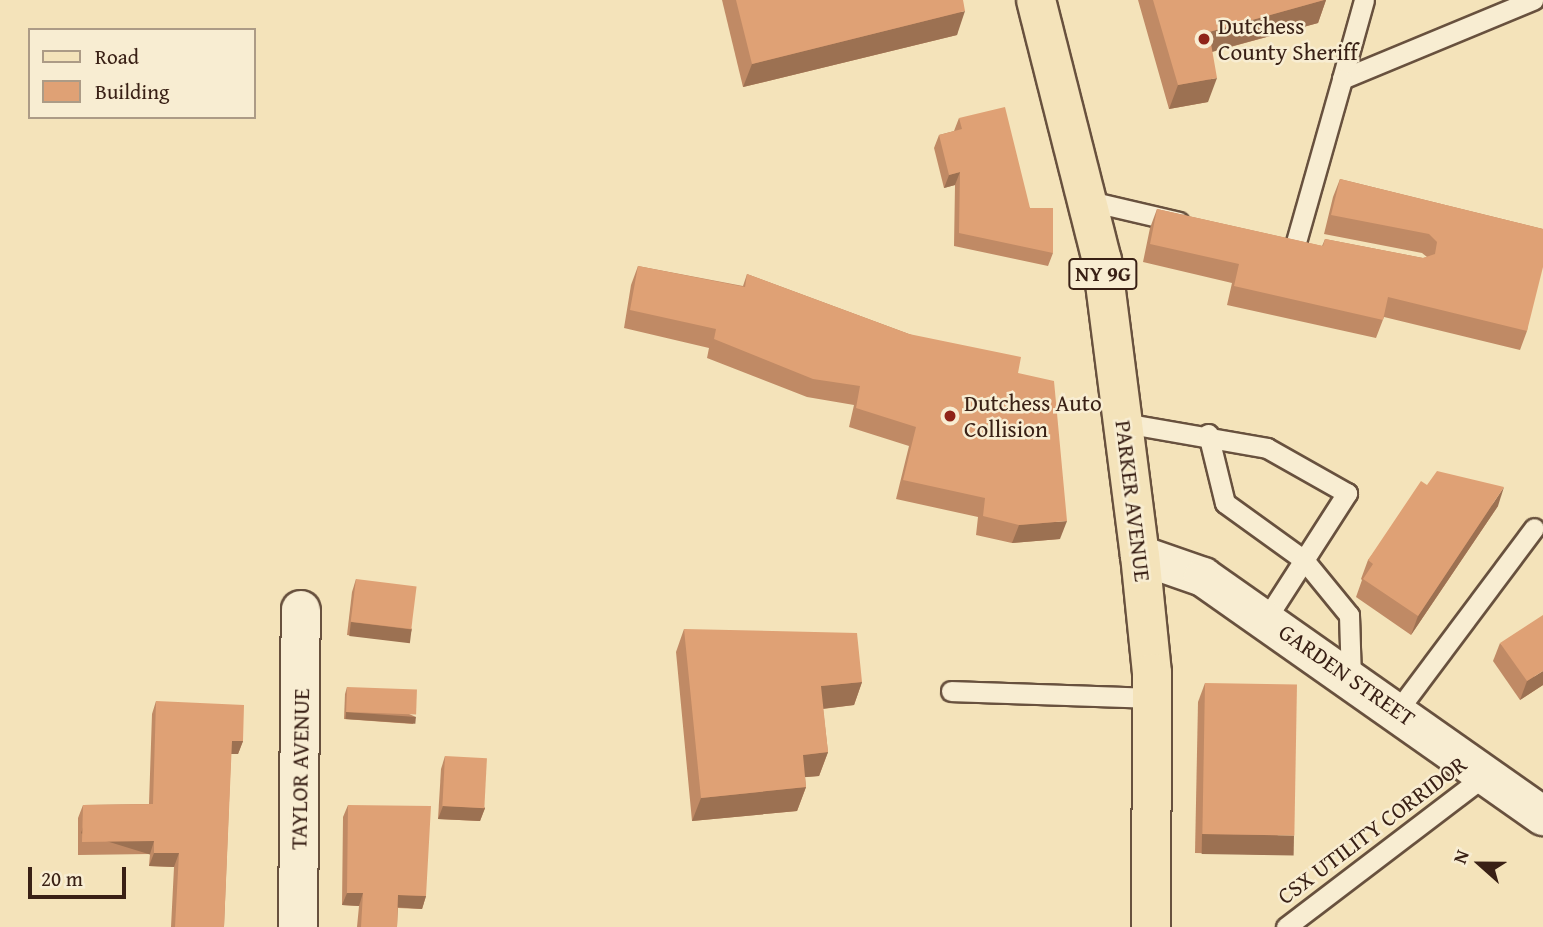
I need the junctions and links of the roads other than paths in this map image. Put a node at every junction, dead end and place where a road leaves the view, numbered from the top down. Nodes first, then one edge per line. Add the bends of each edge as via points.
1 (1036, 0) edge
2 (1364, 0) edge
3 (1533, 0) edge
4 (1342, 79) junction
5 (1089, 201) junction
6 (1204, 226) edge
7 (1270, 238) edge
8 (1296, 242) junction
9 (1323, 247) edge
10 (1124, 423) junction
11 (1208, 434) junction
12 (1534, 528) dead end
13 (1140, 555) junction
14 (1304, 560) junction
15 (301, 610) dead end
16 (1266, 619) junction
17 (1351, 677) junction
18 (951, 691) dead end
19 (1152, 698) junction
20 (1398, 710) junction
21 (1488, 773) junction
22 (1543, 816) edge
23 (298, 927) edge
24 (1151, 927) edge
25 (1286, 927) edge

1 - 5 main road, PARKER AVENUE / NY 9G
2 - 4 lane
3 - 4 lane
4 - 8 lane
5 - 6 lane
5 - 10 main road, PARKER AVENUE / NY 9G
7 - 8 lane
8 - 9 lane
10 - 11 lane
10 - 13 main road, PARKER AVENUE / NY 9G
11 - 14 lane via 1225,503
11 - 14 lane via 1267,447 1347,494
12 - 20 lane
13 - 16 street, GARDEN STREET via 1183,566
13 - 19 main road, PARKER AVENUE / NY 9G
14 - 16 lane
14 - 17 lane via 1349,615
15 - 23 street, TAYLOR AVENUE
16 - 17 street, GARDEN STREET
17 - 20 street, GARDEN STREET
18 - 19 lane
19 - 24 main road, PARKER AVENUE / NY 9G
20 - 21 street, GARDEN STREET
21 - 22 street, GARDEN STREET
21 - 25 lane, CSX UTILITY CORRIDOR

